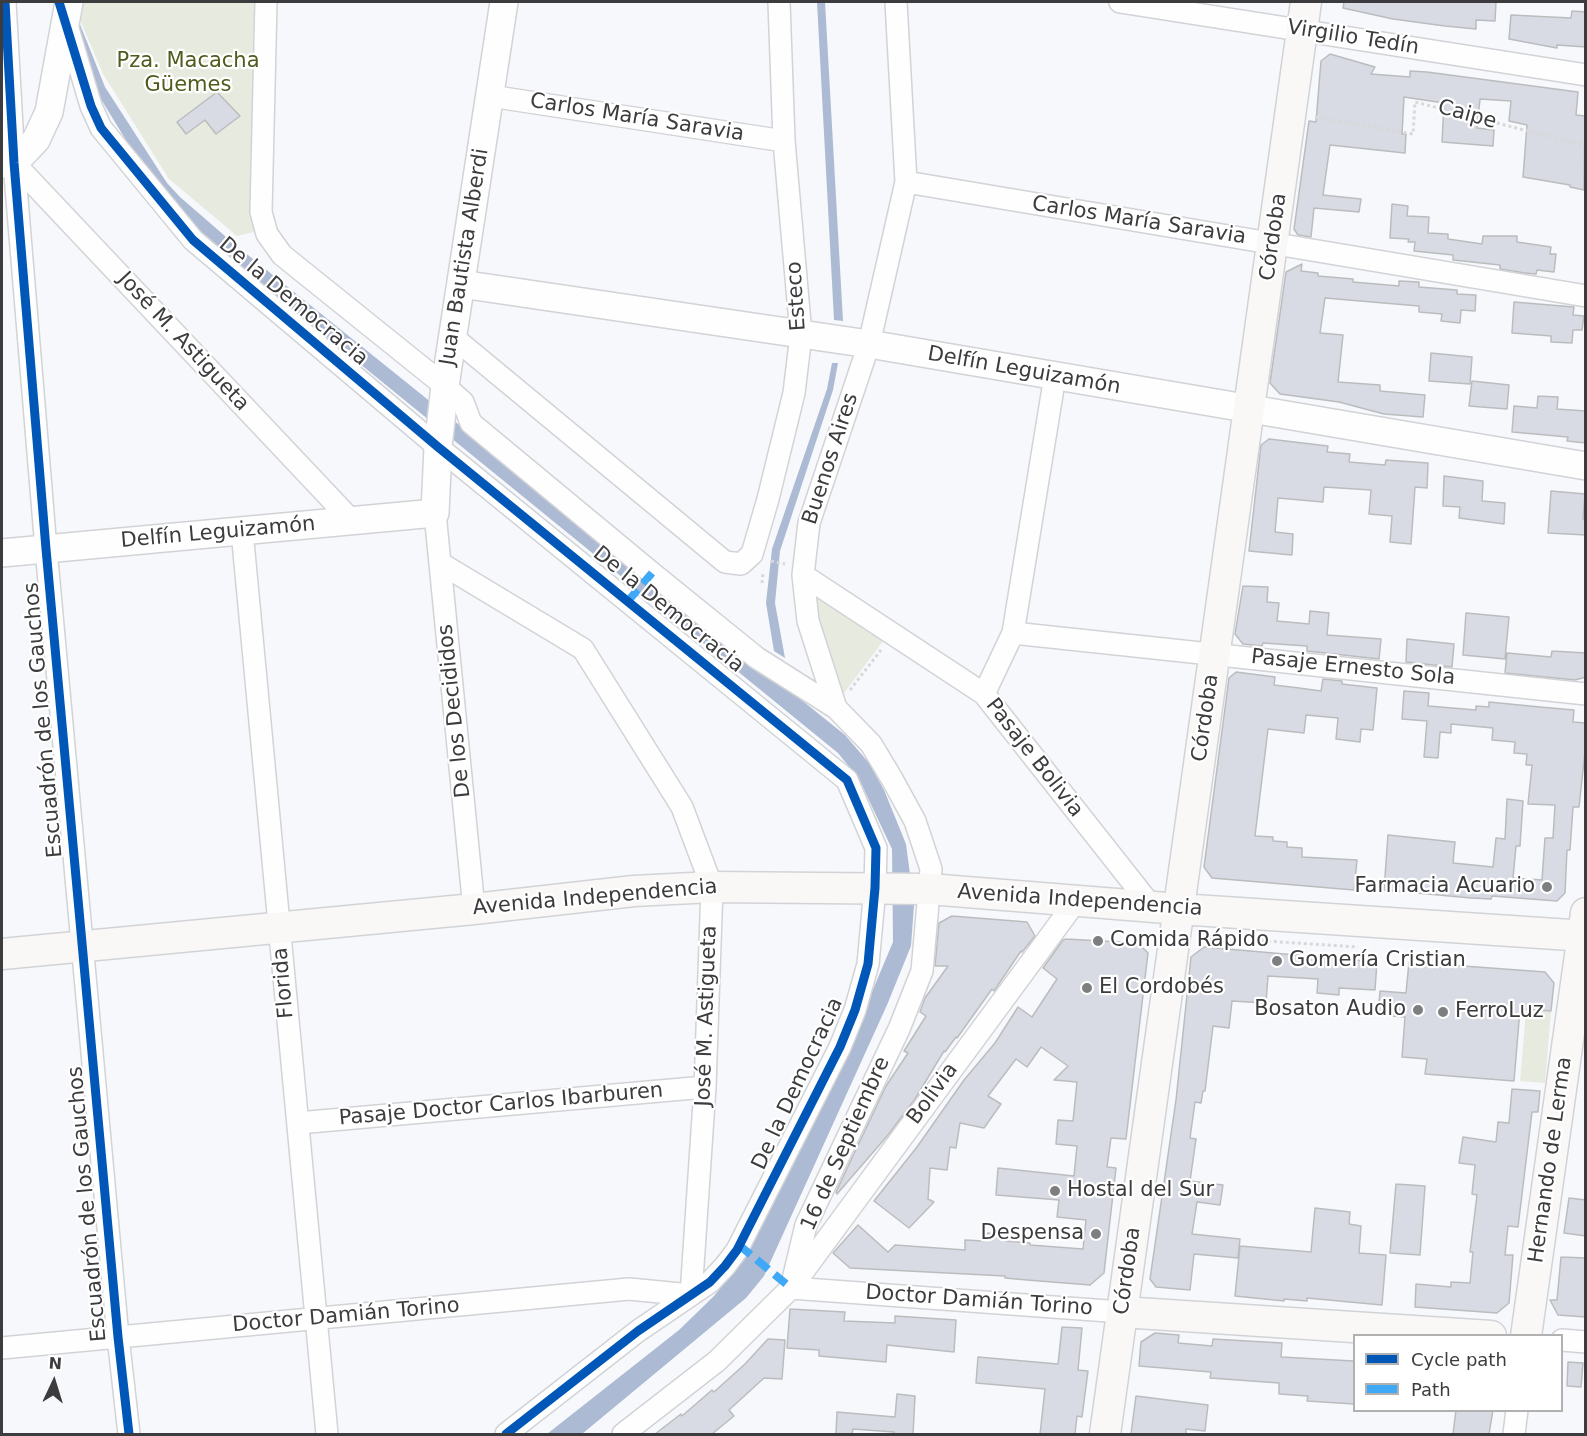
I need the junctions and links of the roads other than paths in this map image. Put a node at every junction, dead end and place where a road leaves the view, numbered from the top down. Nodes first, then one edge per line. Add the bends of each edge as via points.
1 (5, 2) edge
2 (266, 2) edge
3 (504, 2) edge
4 (779, 2) edge
5 (896, 2) edge
6 (1120, 2) edge
7 (1306, 2) edge
8 (64, 7) edge
9 (1302, 31) junction
10 (1586, 75) edge
11 (490, 96) junction
12 (784, 141) junction
13 (8, 164) edge
14 (906, 182) junction
15 (1273, 243) junction
16 (461, 284) junction
17 (1586, 296) edge
18 (801, 334) junction
19 (453, 337) junction
20 (869, 344) junction
21 (1055, 376) junction
22 (445, 386) junction
23 (1249, 408) junction
24 (438, 447) junction
25 (1586, 466) edge
26 (435, 513) junction
27 (351, 521) junction
28 (242, 531) junction
29 (46, 549) junction
30 (2, 553) edge
31 (440, 563) junction
32 (795, 570) junction
33 (1013, 633) junction
34 (1215, 653) junction
35 (984, 694) junction
36 (1586, 694) edge
37 (836, 708) junction
38 (712, 886) junction
39 (875, 888) junction
40 (930, 890) junction
41 (1076, 901) junction
42 (1166, 908) junction
43 (474, 909) junction
44 (279, 927) junction
45 (1584, 928) edge
46 (83, 946) junction
47 (2, 954) edge
48 (705, 1087) junction
49 (298, 1123) junction
50 (791, 1288) junction
51 (691, 1295) junction
52 (1122, 1311) junction
53 (316, 1319) junction
54 (1476, 1334) edge
55 (1526, 1334) edge
56 (118, 1337) junction
57 (1563, 1340) edge
58 (1586, 1342) edge
59 (2, 1348) edge
60 (1517, 1412) edge
61 (129, 1434) edge
62 (327, 1434) edge
63 (506, 1434) edge
64 (623, 1434) edge
65 (1105, 1434) edge
66 (1514, 1434) edge

1 - 13 street, Escuadrón de los Gauchos
2 - 22 street, De la Democracia via 261,212 267,234 282,255
3 - 11 street, Juan Bautista Alberdi
4 - 12 street, Esteco
5 - 14 street, Buenos Aires
6 - 9 street, Virgilio Tedín
7 - 9 main road, Córdoba
8 - 13 street via 49,112 36,140
8 - 24 street, De la Democracia via 91,106 101,128 193,240
9 - 10 street, Virgilio Tedín
9 - 15 main road, Córdoba
11 - 12 street, Carlos María Saravia
11 - 16 street, Juan Bautista Alberdi
12 - 18 street, Esteco
13 - 27 street, José M. Astigueta
13 - 29 street, Escuadrón de los Gauchos
14 - 15 street, Carlos María Saravia
14 - 20 street, Buenos Aires
15 - 17 street, Carlos María Saravia
15 - 23 main road, Córdoba
16 - 18 street, Delfín Leguizamón
16 - 19 street, Juan Bautista Alberdi
18 - 19 street, Esteco via 794,393 768,499 752,554 741,564 725,562
18 - 20 street, Delfín Leguizamón
19 - 22 street, Juan Bautista Alberdi
20 - 21 street, Delfín Leguizamón
20 - 32 street, Buenos Aires via 809,523 804,557
21 - 23 street, Delfín Leguizamón
21 - 33 street
22 - 24 street, Juan Bautista Alberdi
22 - 37 street, De la Democracia via 463,402 471,423 616,543 757,658
23 - 25 street, Delfín Leguizamón
23 - 34 main road, Córdoba
24 - 26 street, Juan Bautista Alberdi
24 - 39 street, De la Democracia via 847,780 876,848
26 - 27 street, Delfín Leguizamón
26 - 31 street, De los Decididos
27 - 28 street, Delfín Leguizamón
28 - 29 street, Delfín Leguizamón
28 - 44 street, Florida
29 - 30 street, Delfín Leguizamón
29 - 46 street, Escuadrón de los Gauchos
31 - 38 street, José M. Astigueta via 583,649 682,807
31 - 43 street, De los Decididos
32 - 35 street, Pasaje Bolivia
32 - 37 street, Buenos Aires
33 - 34 street, Pasaje Ernesto Sola
33 - 35 street
34 - 36 street, Pasaje Ernesto Sola
34 - 42 main road, Córdoba
35 - 42 street, Pasaje Bolivia
37 - 40 street, Buenos Aires via 871,744 915,821 931,868
38 - 39 main road, Avenida Independencia
38 - 43 main road, Avenida Independencia
38 - 48 street, José M. Astigueta
39 - 40 main road, Avenida Independencia
39 - 51 street, De la Democracia via 868,964 840,1047 737,1250 710,1282
40 - 41 main road, Avenida Independencia
40 - 50 street, 16 de Septiembre via 922,971 899,1029 806,1226
41 - 42 main road, Avenida Independencia
41 - 50 street, Bolivia
42 - 45 main road, Avenida Independencia
42 - 52 main road, Córdoba
43 - 44 main road, Avenida Independencia
44 - 46 main road, Avenida Independencia
44 - 49 street, Florida
45 - 55 main road, Hernando de Lerma
46 - 47 main road, Avenida Independencia
46 - 56 street, Escuadrón de los Gauchos
48 - 49 street, Pasaje Doctor Carlos Ibarburen
48 - 51 street, José M. Astigueta
49 - 53 street, Florida
50 - 52 street, Doctor Damián Torino
50 - 64 street via 717,1361
51 - 53 street, Doctor Damián Torino via 629,1289
51 - 63 street, De la Democracia via 638,1331
52 - 54 main road, Doctor Damián Torino
52 - 65 main road, Córdoba
53 - 56 street, Doctor Damián Torino
53 - 62 street, Florida
56 - 59 street, Doctor Damián Torino
56 - 61 street, Escuadrón de los Gauchos
57 - 58 street
60 - 66 street

